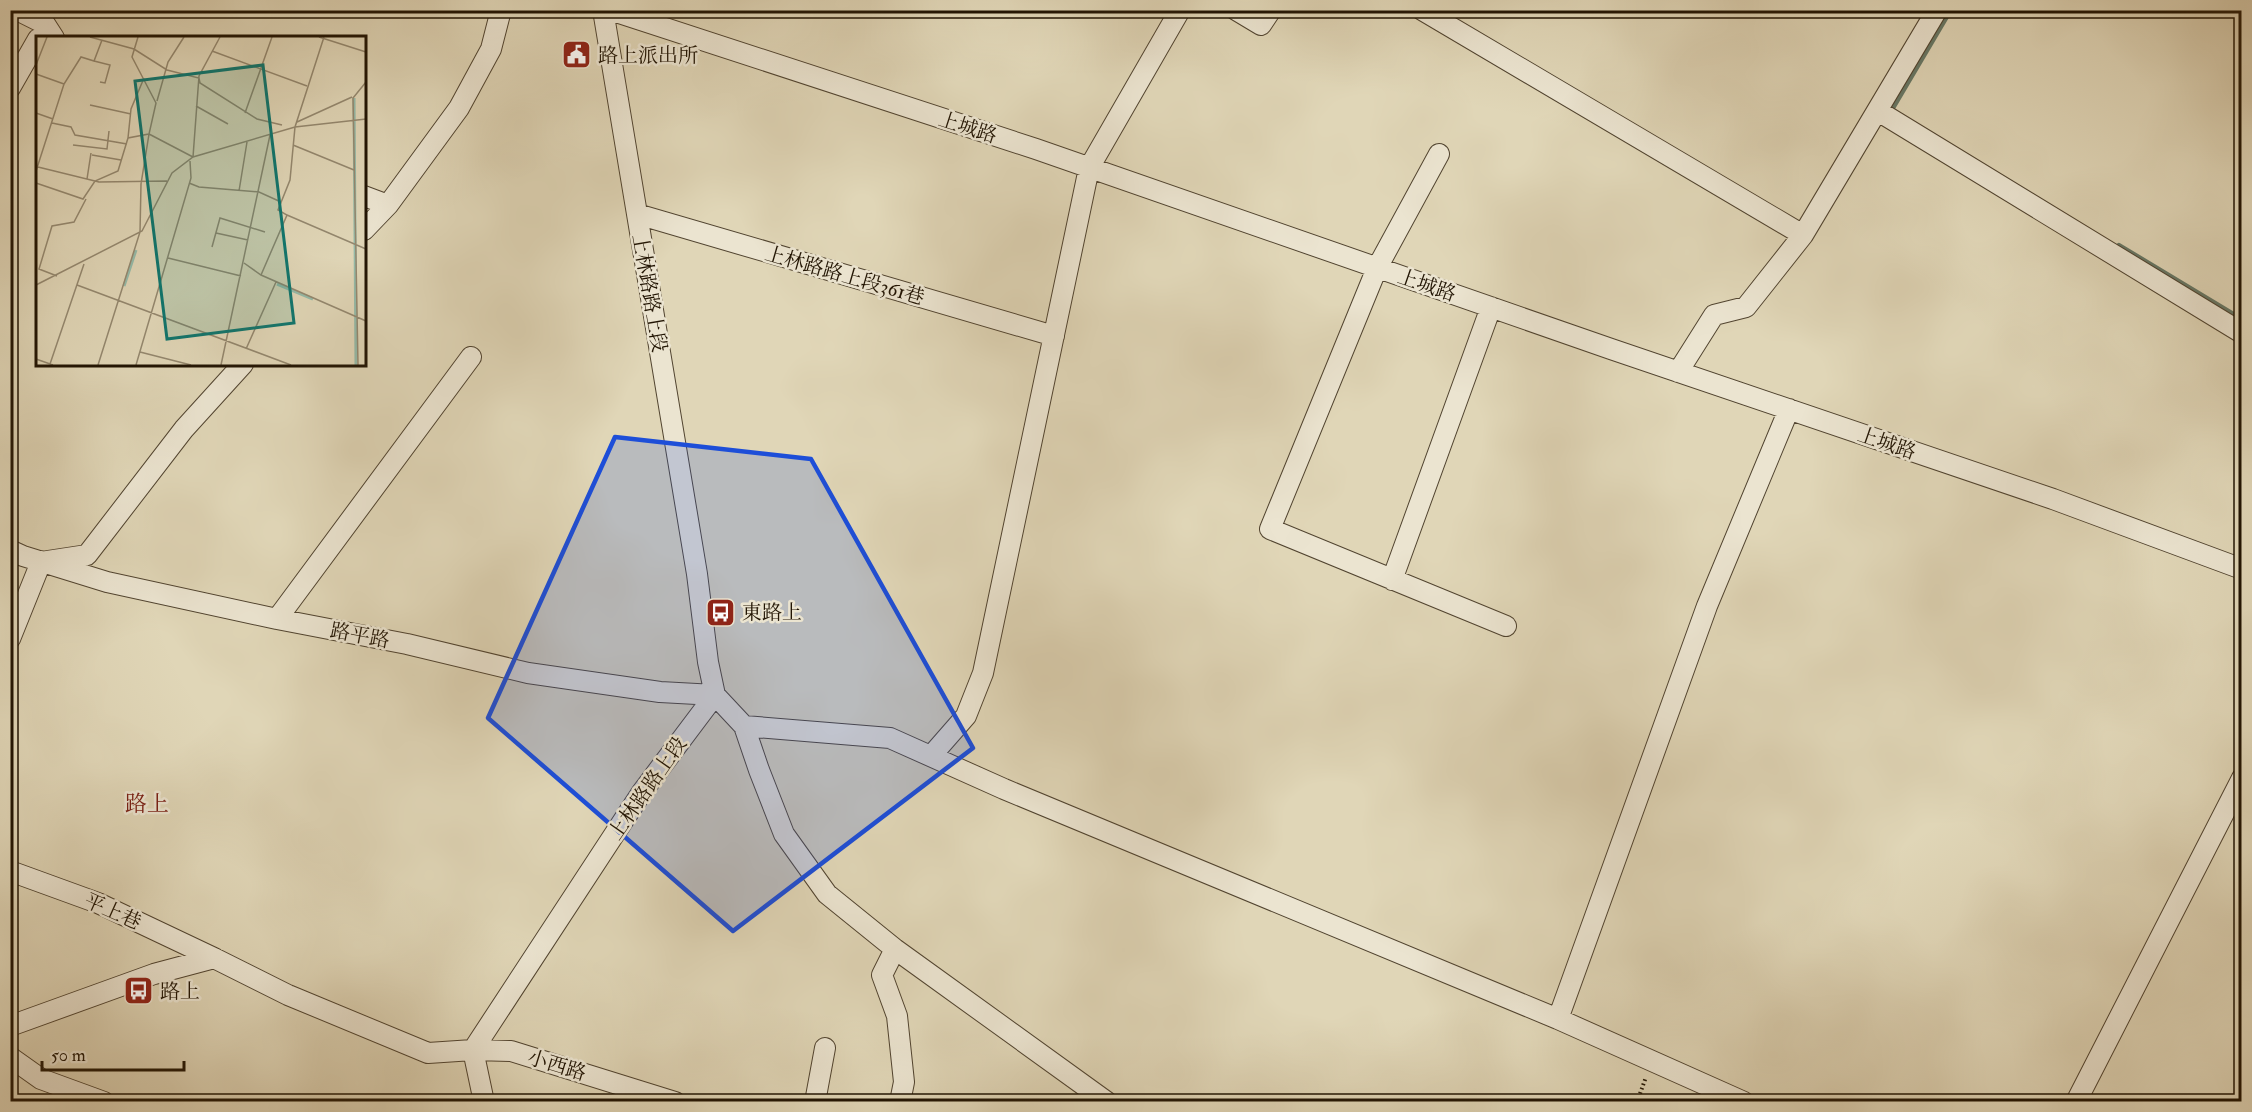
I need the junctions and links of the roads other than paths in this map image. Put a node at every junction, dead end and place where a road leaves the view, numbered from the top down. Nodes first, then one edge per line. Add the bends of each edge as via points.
1 (17, 10) edge
2 (501, 10) edge
3 (603, 10) edge
4 (610, 10) edge
5 (1180, 10) edge
6 (1236, 10) edge
7 (1271, 10) edge
8 (1422, 10) edge
9 (1937, 10) edge
10 (45, 30) edge
11 (36, 45) edge
12 (10, 88) edge
13 (1878, 111) junction
14 (1439, 154) dead end
15 (1089, 168) junction
16 (366, 197) edge
17 (388, 205) junction
18 (637, 214) junction
19 (366, 228) edge
20 (1803, 235) junction
21 (1377, 268) junction
22 (1491, 307) junction
23 (2241, 333) edge
24 (1054, 336) junction
25 (471, 357) dead end
26 (241, 366) edge
27 (1678, 372) junction
28 (1789, 409) junction
29 (10, 550) edge
30 (41, 562) junction
31 (2241, 568) edge
32 (1392, 580) junction
33 (277, 619) junction
34 (1506, 626) dead end
35 (10, 639) edge
36 (715, 695) junction
37 (744, 726) junction
38 (930, 756) junction
39 (2241, 778) edge
40 (10, 871) edge
41 (895, 949) junction
42 (214, 958) junction
43 (1558, 1019) junction
44 (10, 1026) edge
45 (825, 1048) dead end
46 (473, 1050) junction
47 (10, 1057) edge
48 (104, 1101) edge
49 (484, 1101) edge
50 (675, 1101) edge
51 (815, 1101) edge
52 (900, 1101) edge
53 (1107, 1101) edge
54 (1744, 1101) edge
55 (2076, 1101) edge

1 - 10 street
2 - 17 street via 491,49 459,108
3 - 18 street, 上林路路上段
4 - 15 street, 上城路
5 - 15 street
6 - 7 street via 1261,25
8 - 20 street
9 - 13 street
11 - 12 street
13 - 20 street
13 - 23 street
14 - 21 street
15 - 21 street, 上城路
15 - 24 street
16 - 17 street
17 - 19 street
18 - 24 street, 上林路路上段361巷
18 - 36 street, 上林路路上段
20 - 27 street via 1746,307 1714,315
21 - 22 street, 上城路
21 - 32 street via 1270,530
22 - 27 street, 上城路
22 - 32 street
24 - 38 street via 984,673 966,716
25 - 33 street
26 - 30 street via 184,429 87,555
27 - 28 street, 上城路
28 - 31 street, 上城路
28 - 43 street via 1707,606
29 - 30 street, 路平路
30 - 33 street, 路平路 via 106,582
30 - 35 street
32 - 34 street
33 - 36 street, 路平路 via 407,644 528,674 660,692
36 - 37 street
36 - 46 street, 上林路路上段 via 642,792
37 - 38 street via 890,738
37 - 41 street via 784,834 827,894
38 - 43 street
39 - 55 street
40 - 42 street, 平上巷 via 98,903
41 - 52 street via 882,975 897,1016 904,1082
41 - 53 street
42 - 44 street via 154,974
42 - 46 street via 288,995 428,1053
43 - 54 street
45 - 51 street
46 - 49 street
46 - 50 street, 小西路 via 511,1051
47 - 48 street via 41,1079

